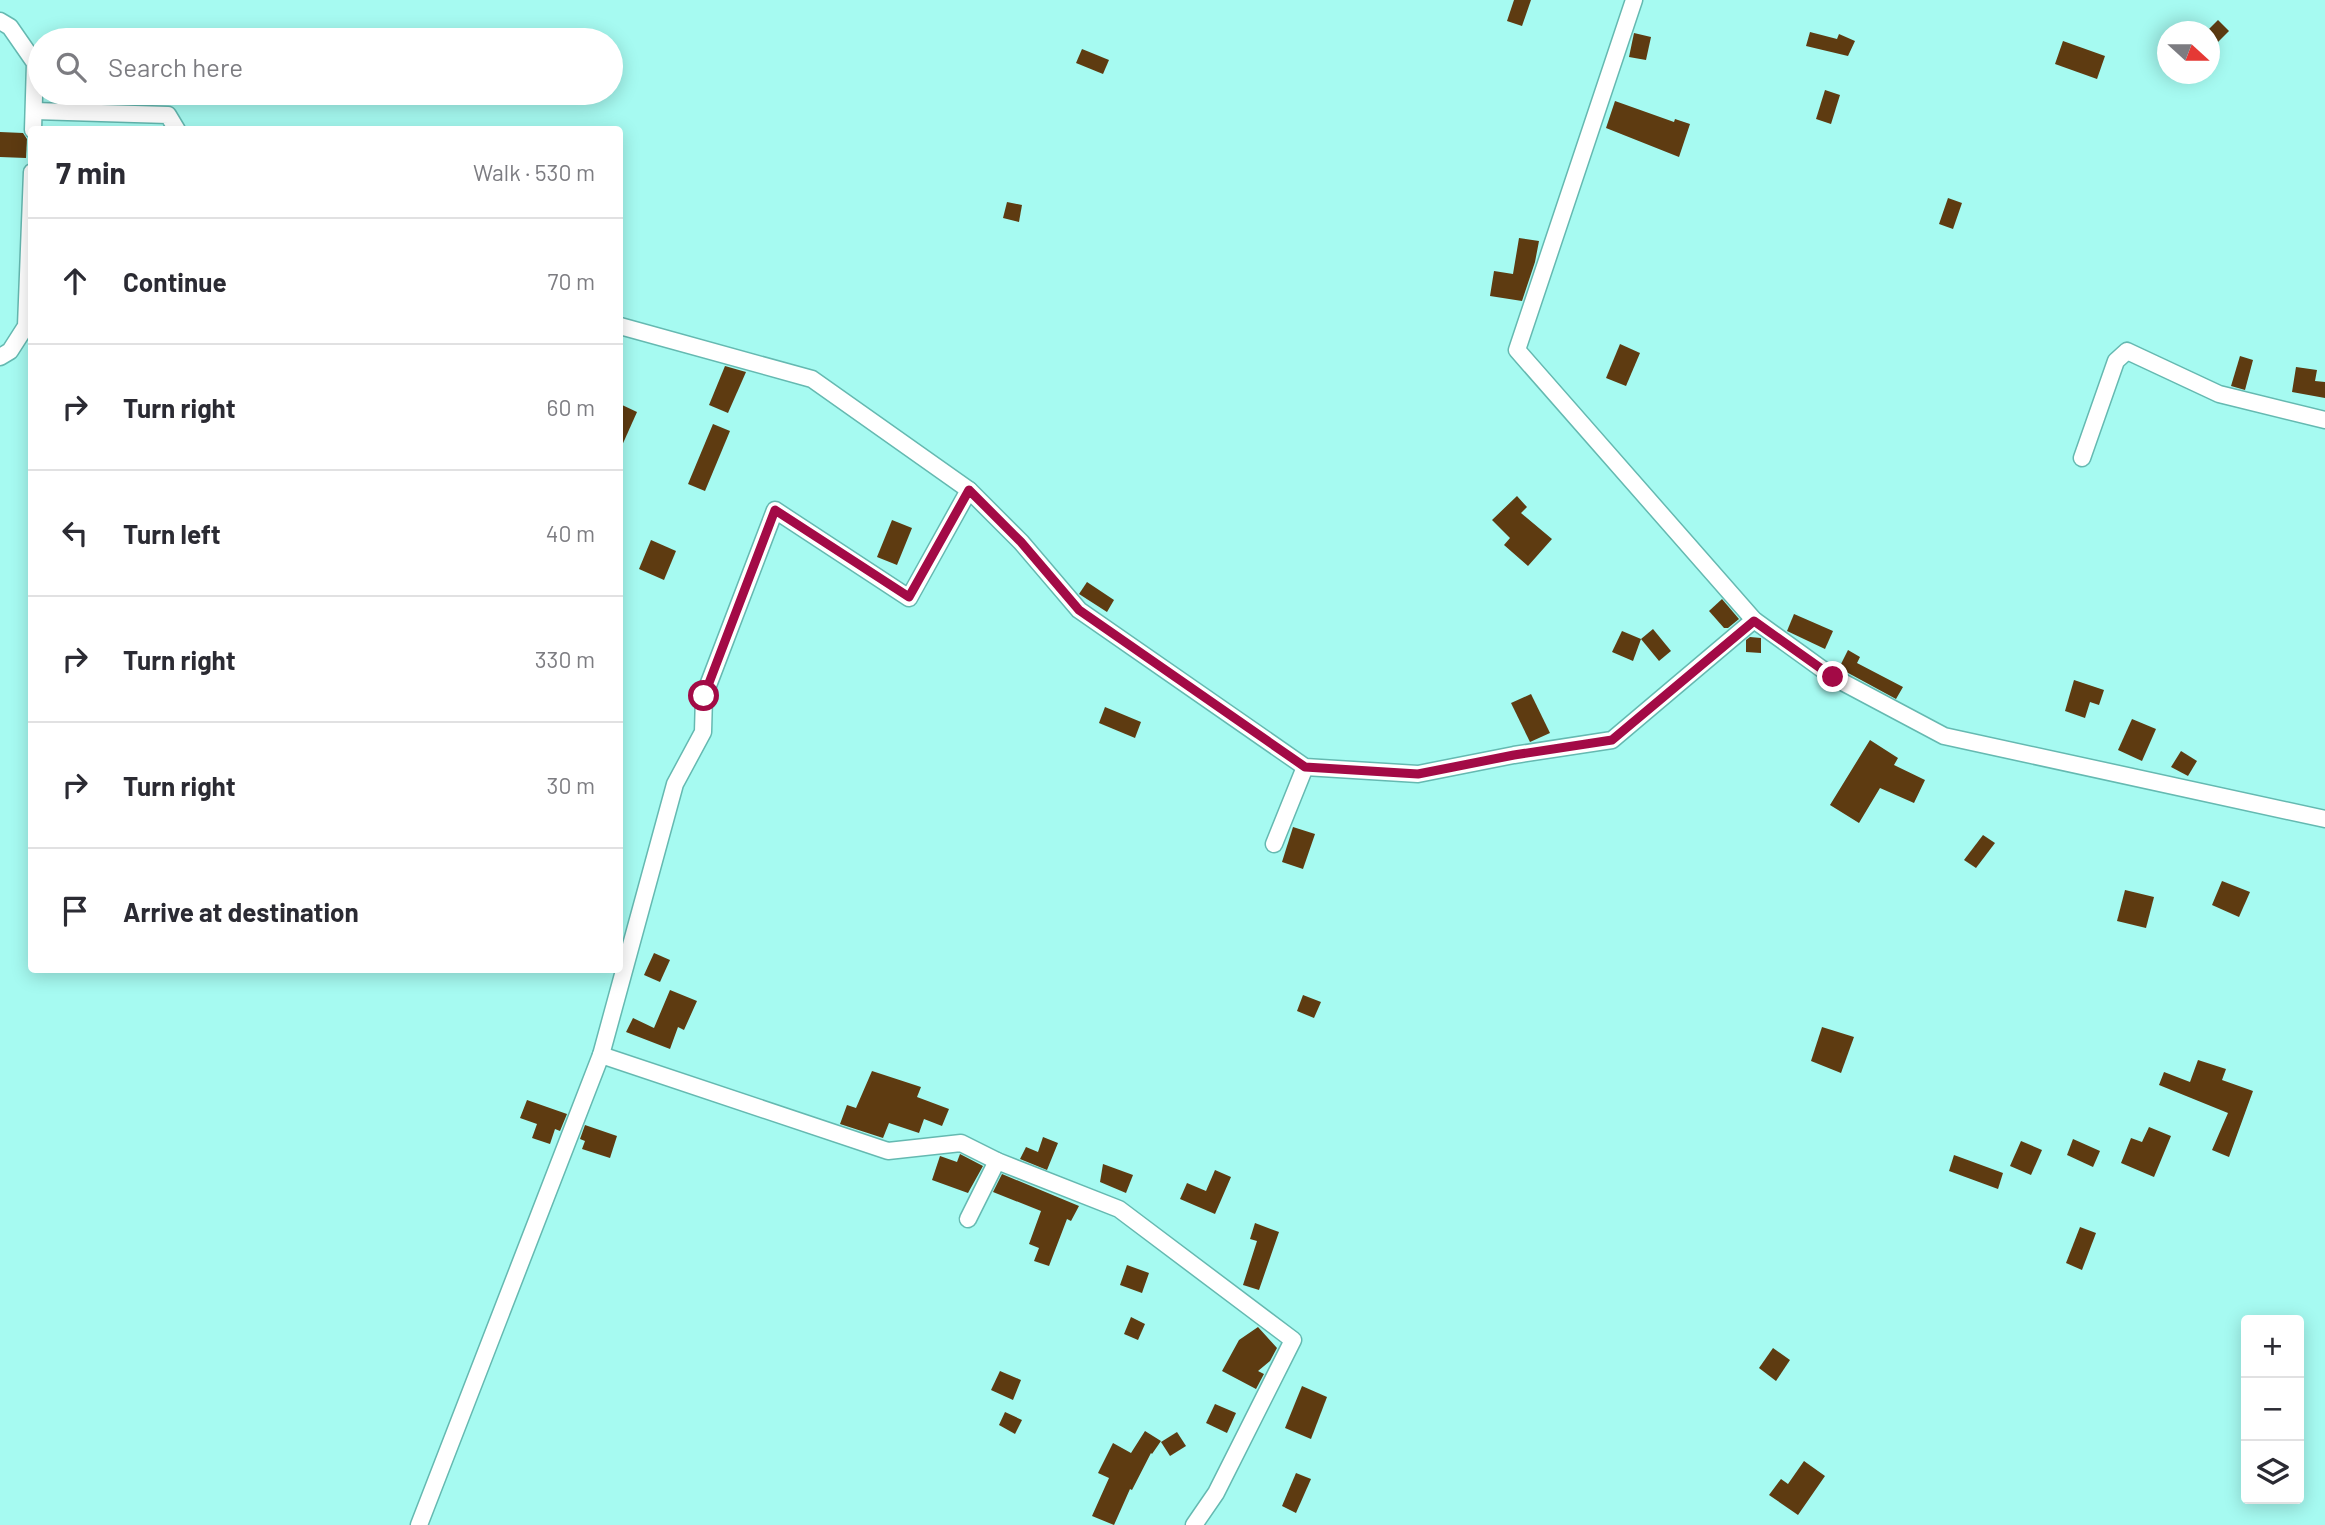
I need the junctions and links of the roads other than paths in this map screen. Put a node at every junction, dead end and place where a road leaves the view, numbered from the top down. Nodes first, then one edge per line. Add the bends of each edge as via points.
1 (1634, 0) edge
2 (0, 21) edge
3 (28, 53) edge
4 (34, 105) edge
5 (34, 111) junction
6 (33, 126) edge
7 (175, 126) edge
8 (28, 275) edge
9 (623, 327) edge
10 (0, 357) edge
11 (2325, 420) edge
12 (2082, 458) dead end
13 (969, 490) junction
14 (1754, 621) junction
15 (1305, 767) junction
16 (2325, 819) edge
17 (1274, 844) dead end
18 (601, 1055) junction
19 (997, 1161) junction
20 (968, 1219) dead end
21 (419, 1525) edge
22 (1194, 1525) edge

1 - 14 street via 1517,350
2 - 3 street via 10,27
4 - 5 street
5 - 6 street
5 - 7 street via 168,115
8 - 10 street via 26,326 10,351
9 - 13 street via 812,379
11 - 12 street via 2219,394 2127,351 2116,361
13 - 15 street via 1079,610
13 - 18 street via 909,597 775,510 704,696 703,732 675,784
14 - 15 street via 1612,740 1418,774
14 - 16 street via 1833,677 1944,736
15 - 17 street
18 - 19 street via 888,1151 961,1143
18 - 21 street
19 - 20 street
19 - 22 street via 1119,1209 1293,1340 1216,1493

